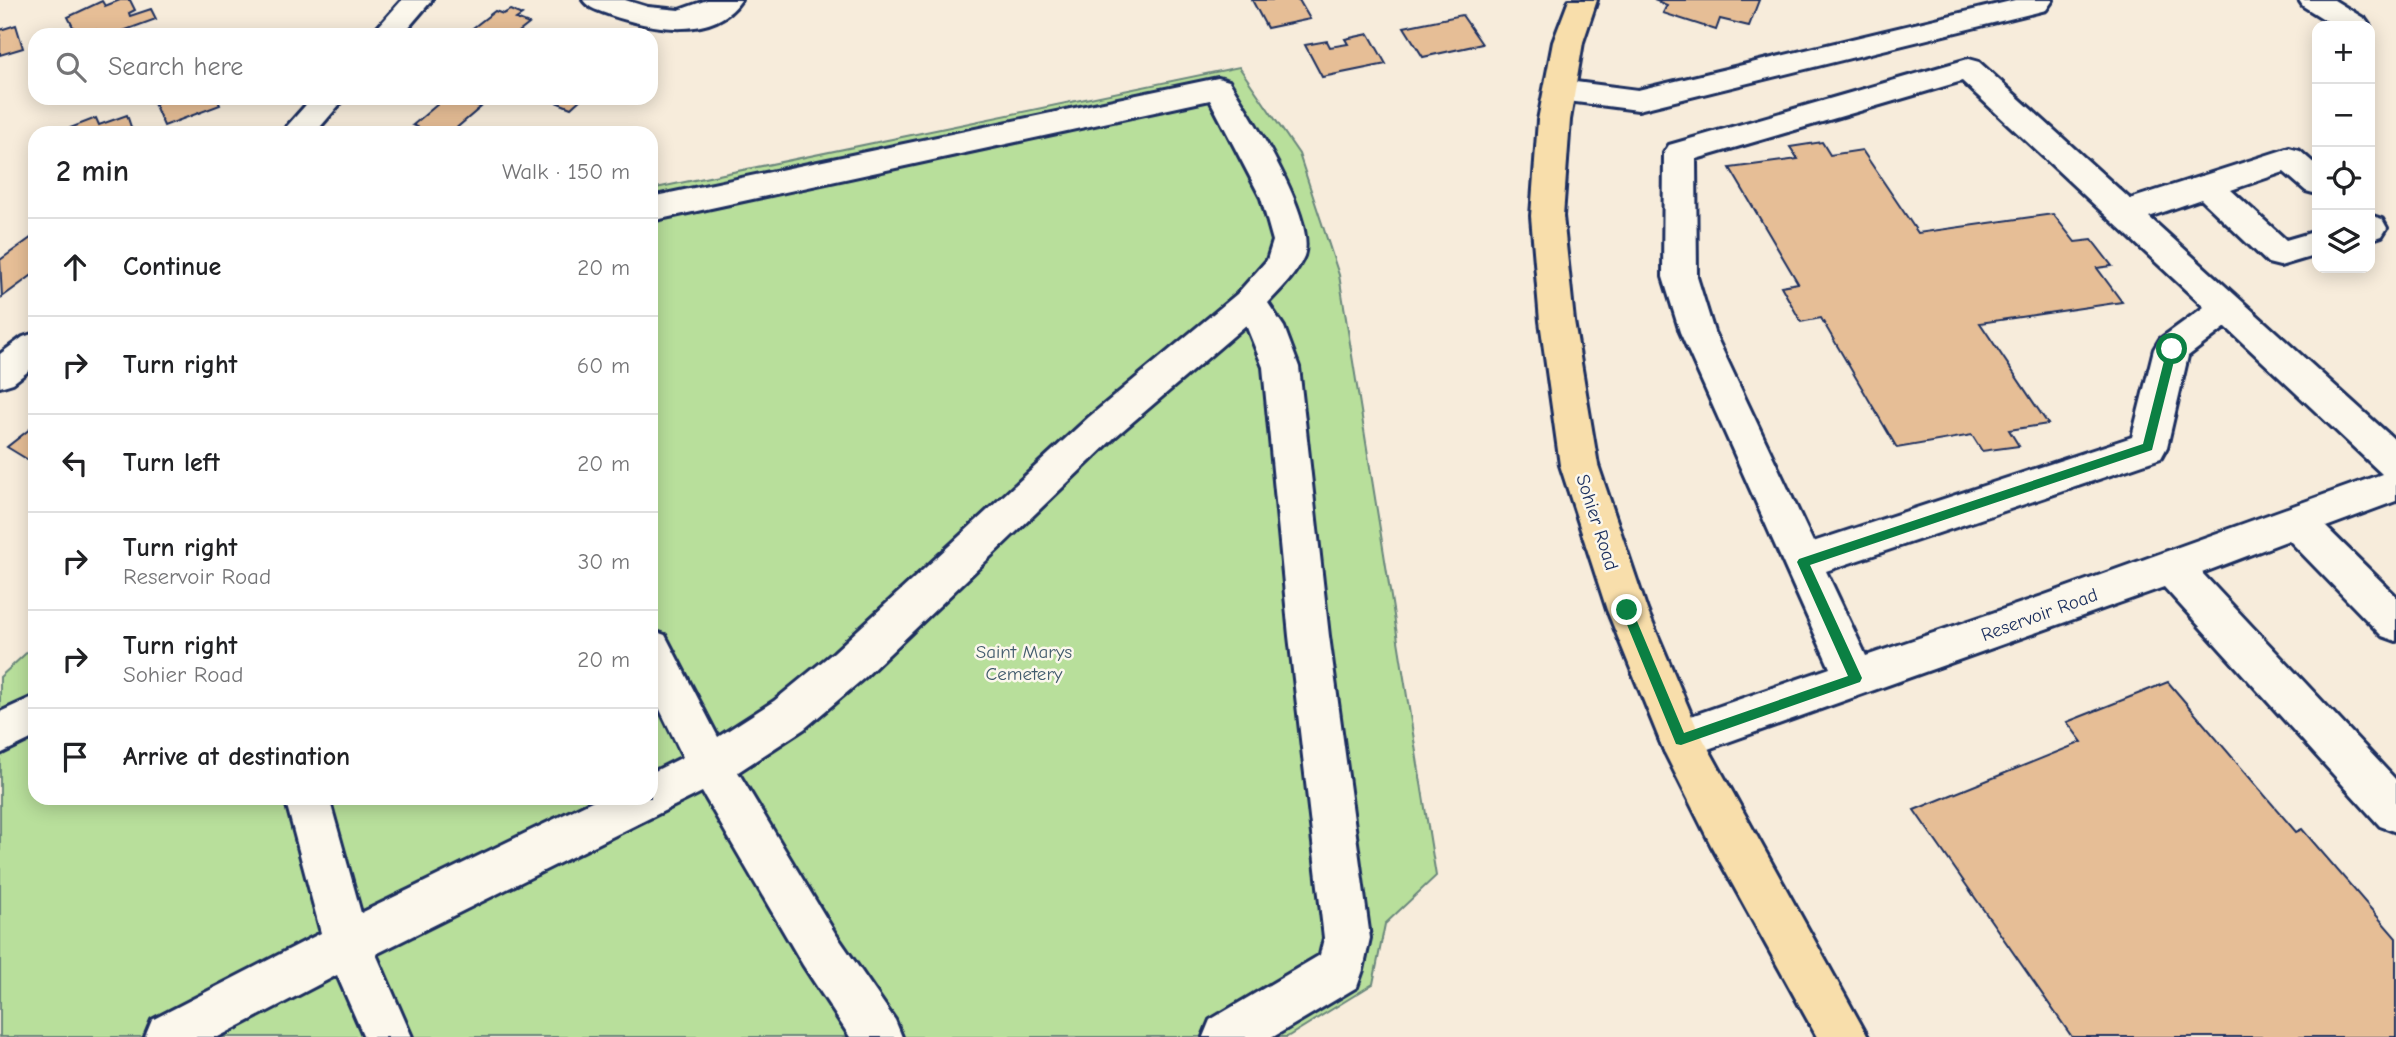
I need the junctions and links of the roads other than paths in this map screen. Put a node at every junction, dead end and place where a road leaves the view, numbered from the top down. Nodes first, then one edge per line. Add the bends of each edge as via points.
1 (418, 0) edge
2 (597, 0) edge
3 (727, 0) edge
4 (1583, 0) edge
5 (2039, 0) edge
6 (2313, 0) edge
7 (2347, 21) edge
8 (392, 28) edge
9 (1560, 90) junction
10 (323, 105) edge
11 (304, 126) edge
12 (2312, 179) edge
13 (2207, 186) junction
14 (658, 208) edge
15 (2124, 213) junction
16 (2312, 244) edge
17 (1249, 303) junction
18 (2227, 308) junction
19 (28, 352) edge
20 (0, 373) edge
21 (2394, 483) edge
22 (2296, 522) junction
23 (1803, 562) junction
24 (2171, 567) junction
25 (2396, 623) edge
26 (658, 662) edge
27 (1856, 678) junction
28 (28, 719) edge
29 (0, 734) edge
30 (1681, 740) junction
31 (710, 766) junction
32 (658, 792) edge
33 (309, 805) edge
34 (631, 805) edge
35 (2396, 811) edge
36 (347, 944) junction
37 (169, 1037) edge
38 (388, 1037) edge
39 (878, 1037) edge
40 (1227, 1037) edge
41 (1844, 1037) edge

1 - 8 street
2 - 3 street via 648,18 680,22
4 - 9 main road, Sohier Road via 1568,42
5 - 9 street via 1638,100
6 - 7 street
9 - 30 main road, Sohier Road via 1547,216 1556,320 1579,465 1627,610
10 - 11 street
12 - 13 street via 2289,159
13 - 15 street
13 - 16 street via 2280,254
14 - 17 street via 1218,88 1288,222 1291,241 1287,256
15 - 18 street
15 - 23 street via 1968,69 1681,153 1680,277 1697,332
17 - 31 street via 1102,428 839,673 789,715
17 - 40 street via 1267,327 1281,367 1309,636 1348,938 1340,970
18 - 21 street
18 - 23 street via 2172,349 2148,447
19 - 20 street
21 - 22 street, Reservoir Road
22 - 24 street, Reservoir Road
22 - 25 street
23 - 27 street
24 - 27 street, Reservoir Road
24 - 35 street
26 - 31 street
27 - 30 street, Reservoir Road
28 - 29 street
30 - 41 main road, Sohier Road
31 - 32 street
31 - 39 street via 819,949
33 - 36 street
34 - 36 street
36 - 37 street
36 - 38 street

